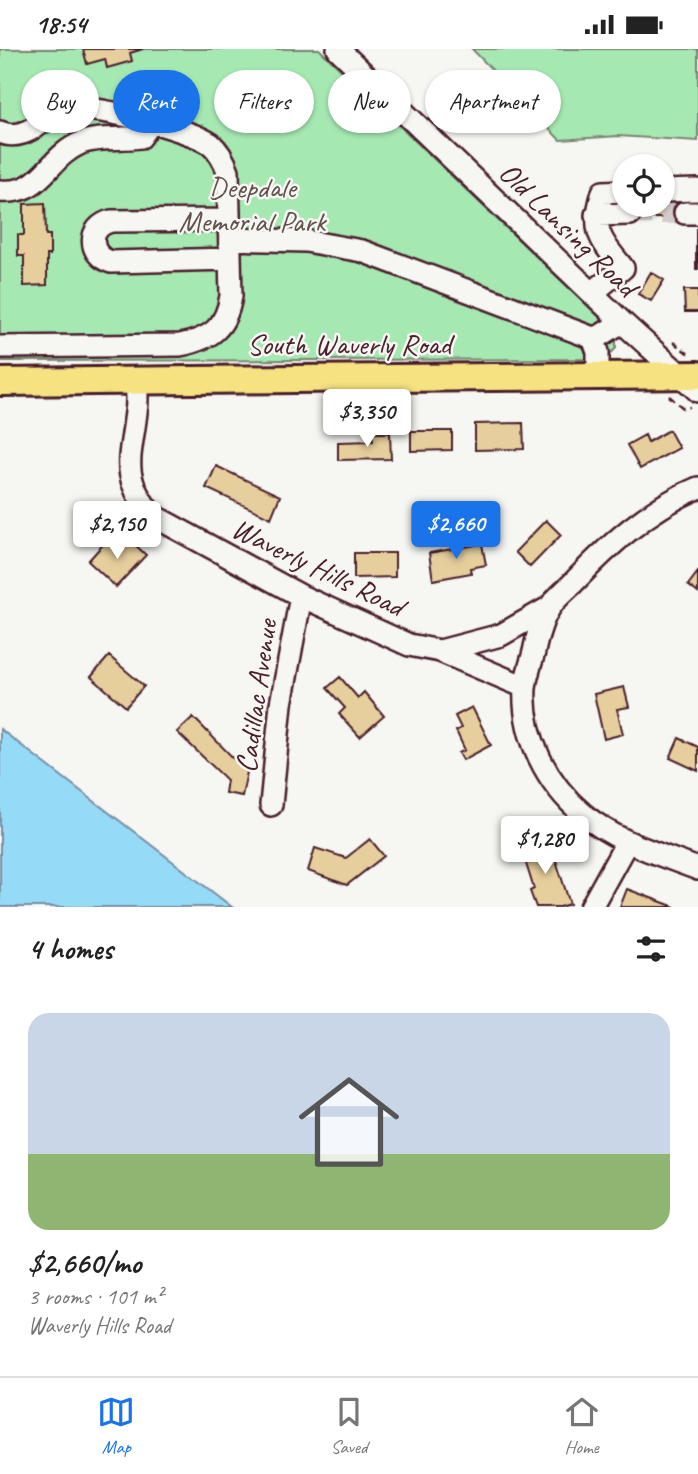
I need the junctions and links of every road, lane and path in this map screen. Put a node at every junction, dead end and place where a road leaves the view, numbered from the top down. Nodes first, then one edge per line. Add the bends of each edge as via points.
1 (338, 49) edge
2 (113, 114) edge
3 (0, 132) edge
4 (144, 133) edge
5 (184, 133) edge
6 (698, 190) edge
7 (0, 191) edge
8 (675, 191) tunnel mouth
9 (612, 192) edge
10 (596, 215) junction
11 (612, 215) tunnel mouth
12 (230, 240) junction
13 (592, 293) junction
14 (622, 322) junction
15 (593, 338) junction
16 (0, 347) edge
17 (598, 376) junction
18 (136, 379) junction
19 (692, 380) edge
20 (0, 382) edge
21 (698, 488) edge
22 (301, 596) junction
23 (550, 607) junction
24 (440, 651) junction
25 (525, 687) junction
26 (271, 805) dead end
27 (627, 842) junction
28 (698, 869) edge
29 (591, 907) edge

1 - 13 street, Old Lansing Road
2 - 3 street via 66,109 18,135
4 - 7 street via 79,144 64,153 38,182 14,192
5 - 12 street via 213,146 222,157 228,171
6 - 8 street
9 - 10 street via 603,192
10 - 11 street
10 - 13 street via 601,240 623,268
12 - 12 street via 111,221 96,229 94,240 96,253 111,262
12 - 15 street via 306,241 362,251
12 - 16 street via 228,313 220,327 201,340 180,345
13 - 14 street, Old Lansing Road
14 - 15 street
14 - 19 street, Old Lansing Road
15 - 17 street
17 - 18 main road, South Waverly Road
17 - 19 main road, South Waverly Road
18 - 20 main road, South Waverly Road
18 - 22 street, Waverly Hills Road via 129,470 139,499 152,515
21 - 23 street via 642,520
22 - 24 street, Waverly Hills Road via 409,645
22 - 26 street, Cadillac Avenue via 281,704
23 - 24 street, Waverly Hills Road via 501,635
23 - 25 street via 539,629
24 - 25 street, Waverly Hills Road
25 - 27 street via 530,731 550,779 583,815
27 - 28 street
27 - 29 street

